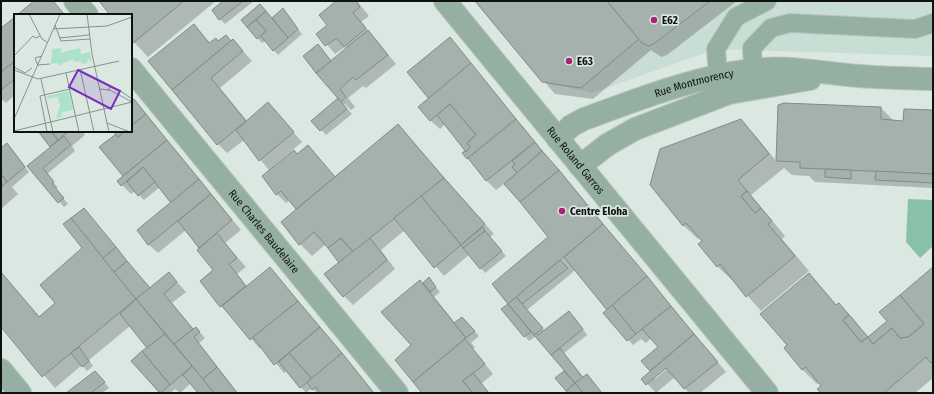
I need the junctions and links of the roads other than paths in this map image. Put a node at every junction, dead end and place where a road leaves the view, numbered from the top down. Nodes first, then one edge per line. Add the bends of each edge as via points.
1 (75, 1) edge
2 (445, 1) edge
3 (767, 1) edge
4 (86, 14) edge
5 (933, 23) edge
6 (132, 70) edge
7 (933, 79) edge
8 (737, 82) junction
9 (558, 139) junction
10 (580, 166) junction
11 (1, 370) edge
12 (20, 393) edge
13 (397, 393) edge
14 (767, 393) edge

1 - 4 street
2 - 9 street, Rue Roland Garros
3 - 8 lane via 736,17 716,49
5 - 8 lane via 915,29 790,23 771,28 752,48
6 - 13 street, Rue Charles Baudelaire
7 - 8 street, Rue Montmorency via 841,75
8 - 9 street, Rue Montmorency via 665,89 584,119 571,126
8 - 10 street, Rue Montmorency via 635,129 607,145
9 - 10 street, Rue Roland Garros
10 - 14 street, Rue Roland Garros
11 - 12 street

